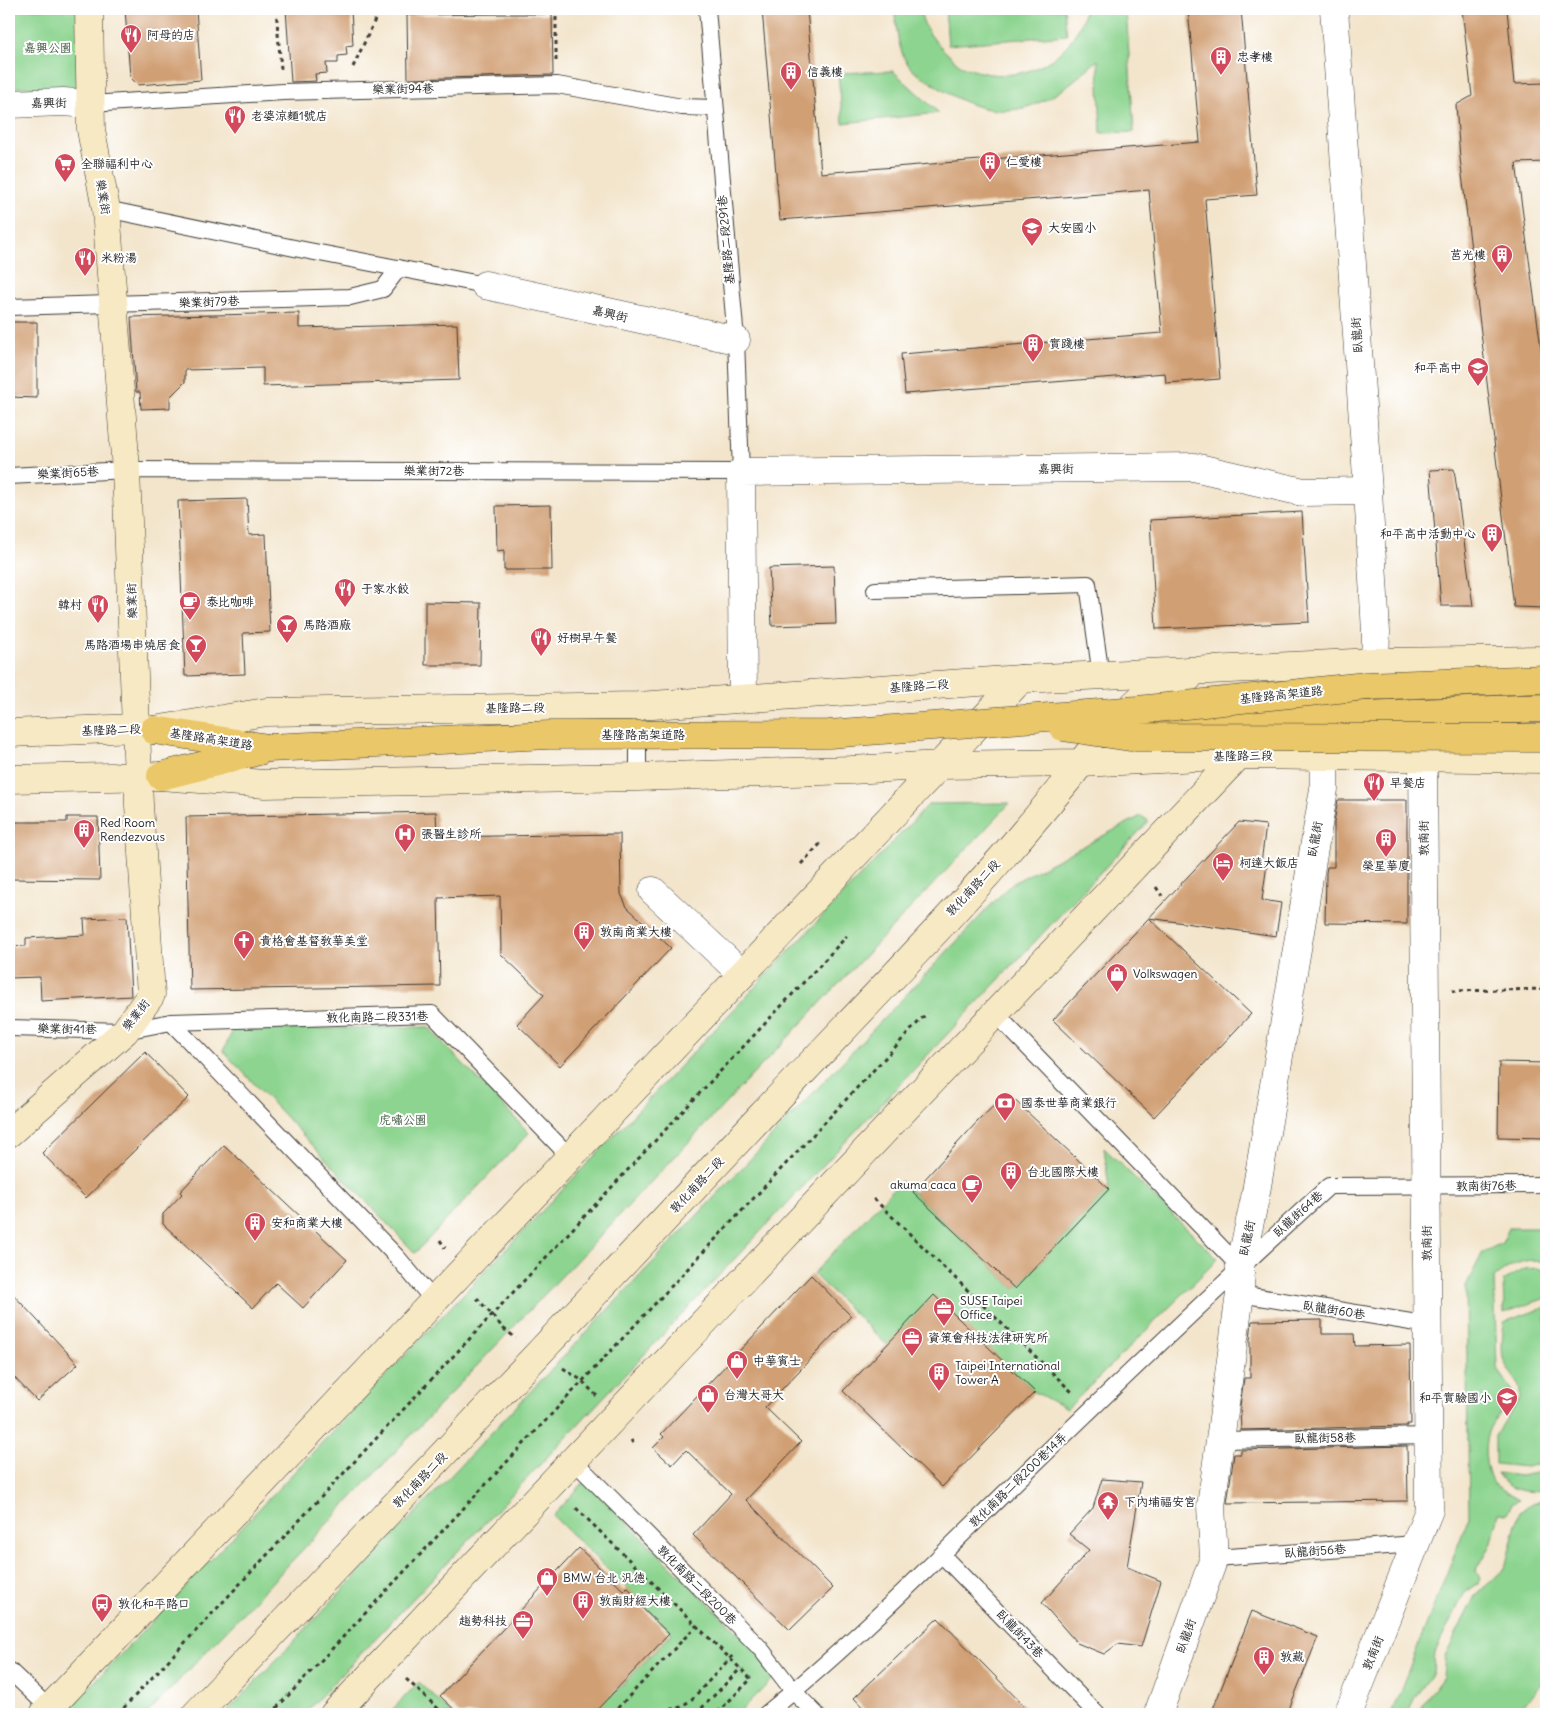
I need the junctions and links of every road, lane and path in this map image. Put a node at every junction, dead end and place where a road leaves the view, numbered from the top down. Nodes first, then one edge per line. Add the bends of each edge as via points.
1 (88, 9) edge
2 (276, 9) edge
3 (380, 9) edge
4 (556, 9) edge
5 (707, 9) edge
6 (1334, 9) edge
7 (556, 85) junction
8 (342, 90) junction
9 (282, 92) junction
10 (9, 104) edge
11 (90, 104) junction
12 (714, 108) junction
13 (106, 208) junction
14 (399, 268) junction
15 (485, 285) joint
16 (113, 305) junction
17 (9, 307) edge
18 (736, 340) junction
19 (126, 470) junction
20 (741, 472) junction
21 (9, 476) edge
22 (1368, 492) junction
23 (875, 590) dead end
24 (1546, 660) edge
25 (1375, 662) junction
26 (1206, 670) junction
27 (1101, 676) junction
28 (1021, 679) junction
29 (1546, 679) edge
30 (743, 698) junction
31 (638, 706) junction
32 (1546, 708) edge
33 (1017, 720) junction
34 (146, 729) junction
35 (9, 733) edge
36 (1104, 734) junction
37 (1546, 738) edge
38 (268, 748) junction
39 (1239, 756) junction
40 (1324, 756) junction
41 (1423, 757) junction
42 (1546, 759) edge
43 (1081, 763) junction
44 (940, 765) junction
45 (150, 776) junction
46 (638, 777) junction
47 (9, 779) edge
48 (823, 841) dead end
49 (802, 864) dead end
50 (1154, 889) dead end
51 (653, 891) dead end
52 (1162, 896) dead end
53 (847, 936) dead end
54 (742, 974) junction
55 (1546, 989) edge
56 (1426, 992) junction
57 (926, 1013) dead end
58 (995, 1013) junction
59 (171, 1022) junction
60 (9, 1028) edge
61 (124, 1030) junction
62 (9, 1133) edge
63 (570, 1157) junction
64 (1546, 1185) edge
65 (1426, 1187) junction
66 (874, 1199) dead end
67 (1240, 1267) junction
68 (474, 1294) dead end
69 (1240, 1294) junction
70 (434, 1301) junction
71 (492, 1315) junction
72 (1429, 1325) junction
73 (504, 1329) dead end
74 (561, 1367) dead end
75 (581, 1380) junction
76 (596, 1394) dead end
77 (1090, 1410) junction
78 (1429, 1436) junction
79 (1220, 1440) junction
80 (573, 1460) junction
81 (576, 1508) dead end
82 (1417, 1544) junction
83 (942, 1555) junction
84 (1214, 1558) junction
85 (716, 1604) junction
86 (696, 1626) junction
87 (754, 1643) junction
88 (386, 1659) junction
89 (730, 1659) junction
90 (740, 1669) junction
91 (9, 1670) edge
92 (794, 1692) junction
93 (617, 1710) junction
94 (46, 1711) edge
95 (662, 1711) dead end
96 (118, 1714) edge
97 (196, 1714) edge
98 (271, 1714) edge
99 (334, 1714) edge
100 (444, 1714) edge
101 (612, 1714) edge
102 (622, 1714) edge
103 (696, 1714) edge
104 (716, 1714) edge
105 (766, 1714) edge
106 (816, 1714) edge
107 (1098, 1714) edge
108 (1158, 1714) edge
109 (1348, 1714) edge

1 - 11 main road, 樂業街
2 - 9 path
3 - 8 path
4 - 7 path
5 - 12 lane, 基隆路二段291巷
6 - 22 street, 臥龍街
7 - 8 lane, 樂業街94巷
7 - 12 lane, 樂業街94巷 via 682,107
8 - 9 lane, 樂業街94巷
9 - 11 lane, 樂業街94巷
10 - 11 street, 嘉興街
11 - 13 main road, 樂業街 via 93,145
12 - 18 lane, 基隆路二段291巷
13 - 14 lane
13 - 16 main road, 樂業街
14 - 15 lane
14 - 16 lane, 樂業街79巷 via 384,289 350,297
15 - 18 street, 嘉興街
16 - 17 lane, 樂業街79巷
16 - 19 main road, 樂業街
18 - 20 lane, 基隆路二段291巷
19 - 20 lane, 樂業街72巷
19 - 21 lane, 樂業街65巷
19 - 34 main road, 樂業街
20 - 22 street, 嘉興街 via 1194,467 1303,492
20 - 30 street
22 - 25 street, 臥龍街
23 - 27 lane via 1088,584
24 - 25 main road
25 - 26 main road
26 - 27 main road
26 - 36 main road, 敦化南路二段 via 1140,698
27 - 28 main road
28 - 30 main road, 基隆路二段
28 - 44 main road
29 - 33 highway, 基隆路高架道路, bridge via 1366,686
30 - 31 main road, 基隆路二段
31 - 34 main road, 基隆路二段 via 266,712
31 - 46 lane
32 - 36 highway via 1255,718
33 - 37 highway, 基隆路高架道路, bridge via 1130,737
33 - 38 highway, 基隆路高架道路, bridge via 829,734 549,735
34 - 35 main road, 基隆路二段
34 - 38 highway, 基隆路高架道路
34 - 45 main road, 樂業街
36 - 43 main road, 敦化南路二段
38 - 45 highway, 基隆路高架道路
39 - 40 main road, 基隆路三段
39 - 43 main road, 基隆路三段
39 - 58 main road
40 - 41 main road, 基隆路三段
40 - 67 street, 臥龍街 via 1324,789 1256,1198
41 - 42 main road, 基隆路三段
41 - 56 street, 敦南街
43 - 44 main road, 基隆路三段
43 - 97 main road, 敦化南路二段 via 1029,828 943,922 511,1384
44 - 46 main road
44 - 54 main road
45 - 46 main road via 266,784
45 - 47 main road
45 - 61 main road, 樂業街 via 139,805 151,995
48 - 49 path
50 - 52 path
51 - 54 street
53 - 71 path
54 - 63 main road
55 - 56 path
56 - 65 street, 敦南街
57 - 75 path
58 - 67 lane
58 - 80 main road
59 - 61 lane, 敦化南路二段331巷
59 - 63 lane, 敦化南路二段331巷 via 432,1014
59 - 70 lane via 398,1257
60 - 61 lane, 樂業街41巷
61 - 62 main road, 樂業街
63 - 70 main road
64 - 65 lane, 敦南街76巷
65 - 67 lane, 臥龍街64巷 via 1329,1186
65 - 72 street, 敦南街
66 - 77 path
67 - 69 street, 臥龍街
67 - 77 lane, 敦化南路二段200巷14弄
68 - 71 path
69 - 72 lane, 臥龍街60巷
69 - 79 street, 臥龍街
70 - 94 main road
71 - 73 path
71 - 96 path
72 - 78 street, 敦南街
74 - 75 path
75 - 76 path
75 - 98 path
77 - 83 lane, 敦化南路二段200巷14弄
78 - 79 lane, 臥龍街58巷
78 - 82 street, 敦南街 via 1429,1510
79 - 84 street, 臥龍街 via 1211,1506
80 - 85 lane, 敦化南路二段200巷
80 - 88 main road
81 - 86 path
82 - 84 lane, 臥龍街56巷
82 - 109 street, 敦南街
83 - 92 lane, 敦化南路二段200巷14弄
83 - 107 lane, 臥龍街43巷
84 - 108 street, 臥龍街
85 - 86 path
85 - 87 lane, 敦化南路二段200巷
86 - 89 path
86 - 93 path
87 - 89 path
87 - 90 path
87 - 92 lane, 敦化南路二段200巷
88 - 99 main road
88 - 100 path
89 - 90 path
89 - 95 path via 692,1699 681,1707
90 - 103 path
90 - 104 path via 751,1679
91 - 94 lane
92 - 105 lane, 敦化南路二段200巷14弄
92 - 106 lane, 敦化南路二段200巷
93 - 101 path
93 - 102 path

